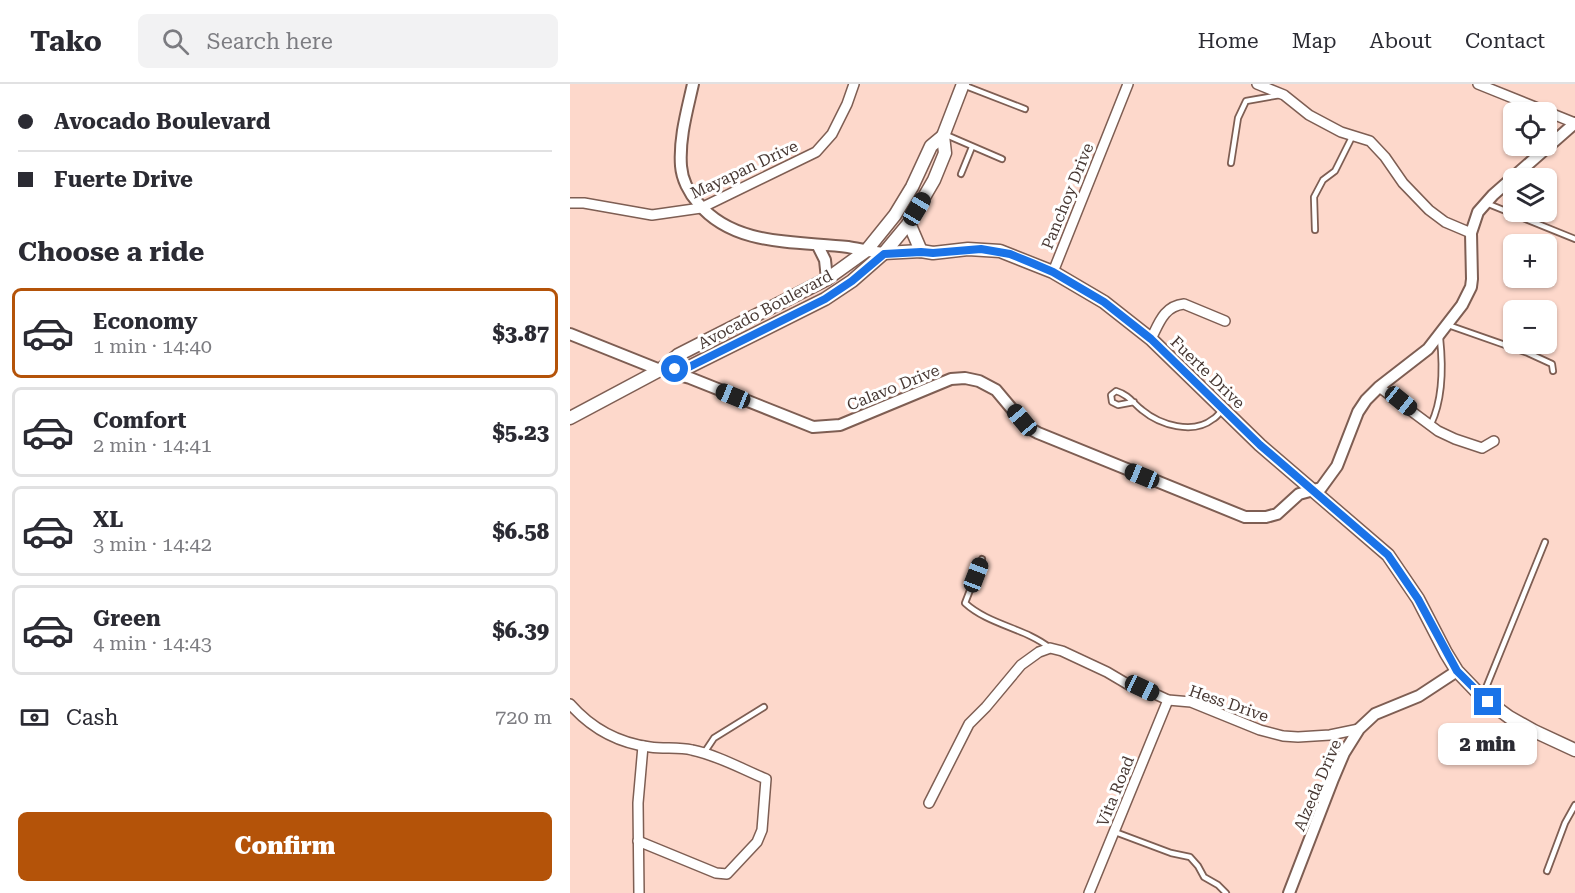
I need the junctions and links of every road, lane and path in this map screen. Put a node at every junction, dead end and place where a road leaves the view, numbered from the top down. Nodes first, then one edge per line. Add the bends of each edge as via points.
1 (693, 84) edge
2 (854, 84) edge
3 (1257, 84) edge
4 (1479, 84) edge
5 (963, 85) edge
6 (1126, 85) edge
7 (1282, 94) junction
8 (1025, 109) dead end
9 (1575, 123) edge
10 (944, 135) junction
11 (1353, 135) junction
12 (972, 147) junction
13 (1002, 159) dead end
14 (1232, 163) dead end
15 (960, 174) dead end
16 (570, 203) edge
17 (1485, 203) junction
18 (701, 208) junction
19 (909, 223) junction
20 (1315, 230) dead end
21 (1472, 233) junction
22 (1575, 239) edge
23 (818, 246) junction
24 (866, 250) junction
25 (921, 252) junction
26 (884, 254) junction
27 (1053, 272) junction
28 (826, 279) junction
29 (1225, 321) dead end
30 (1448, 325) junction
31 (570, 334) edge
32 (1439, 336) junction
33 (1151, 339) junction
34 (660, 370) junction
35 (1553, 371) dead end
36 (1379, 387) junction
37 (1134, 402) junction
38 (1223, 409) junction
39 (570, 418) edge
40 (1430, 425) junction
41 (1494, 441) dead end
42 (1311, 491) junction
43 (1545, 542) dead end
44 (982, 559) dead end
45 (1050, 648) junction
46 (1457, 671) junction
47 (1482, 697) junction
48 (1168, 700) junction
49 (570, 705) edge
50 (764, 707) dead end
51 (1359, 729) junction
52 (643, 746) junction
53 (1575, 750) edge
54 (704, 753) junction
55 (929, 803) dead end
56 (1575, 805) edge
57 (1115, 832) junction
58 (638, 841) junction
59 (1547, 871) dead end
60 (639, 893) edge
61 (1089, 893) edge
62 (1226, 893) edge
63 (1289, 893) edge

1 - 18 street, Fuerte Drive via 682,135 681,168 688,189
2 - 18 street, Mayapan Drive via 832,134 816,152
3 - 7 street
4 - 9 street
5 - 8 lane
5 - 10 main road, Avocado Boulevard
6 - 27 street, Panchoy Drive
7 - 11 street via 1310,115
7 - 14 lane via 1246,101 1238,118
9 - 17 street, Calavo Drive
10 - 12 lane
10 - 19 main road, Avocado Boulevard via 945,153
10 - 24 main road, Avocado Boulevard via 931,146 895,215
11 - 20 lane via 1335,171 1323,180 1314,197
11 - 21 street via 1370,141 1429,210 1445,222
12 - 13 lane
12 - 15 lane
16 - 18 street, Mayapan Drive via 584,202 652,215
17 - 21 street, Calavo Drive
17 - 22 lane
18 - 23 street, Fuerte Drive via 739,232
19 - 25 main road
19 - 26 main road, Avocado Boulevard
21 - 30 street, Calavo Drive via 1470,287
23 - 24 street, Fuerte Drive
23 - 28 street via 825,260
24 - 26 street, Fuerte Drive
24 - 28 main road, Avocado Boulevard
25 - 26 main road, Fuerte Drive
25 - 27 main road, Fuerte Drive via 991,250
26 - 34 main road, Avocado Boulevard via 852,281 806,309 689,367
27 - 33 main road, Fuerte Drive via 1104,302
28 - 34 main road, Avocado Boulevard via 678,355
29 - 33 street via 1179,304 1166,311
30 - 32 street, Calavo Drive
30 - 35 lane via 1528,353 1552,364
31 - 34 street, Calavo Drive
32 - 36 street, Calavo Drive
32 - 40 lane via 1439,401
33 - 38 main road, Fuerte Drive
34 - 39 main road, Avocado Boulevard
34 - 42 street, Calavo Drive via 690,378 813,428 840,424 951,379 972,379 996,390 1027,427 1038,433 1245,517 1277,514 1299,494
36 - 40 street
36 - 42 street, Calavo Drive via 1358,412 1337,466 1321,488
37 - 37 lane via 1116,391 1111,395 1112,402 1118,405
37 - 38 lane via 1167,424 1185,427 1213,420
38 - 42 main road, Fuerte Drive
40 - 41 street via 1482,448
42 - 46 main road, Fuerte Drive via 1395,563
43 - 47 lane
44 - 45 lane via 965,603 975,612
45 - 48 street, Hess Drive
45 - 55 street via 1021,665 969,724
46 - 47 main road, Fuerte Drive
46 - 51 street, Alzeda Drive via 1419,696 1375,714
47 - 53 main road, Fuerte Drive via 1509,717
48 - 51 street, Hess Drive via 1191,702 1283,736 1298,738
48 - 57 street, Vita Road
49 - 52 street via 581,718 604,732
50 - 54 lane via 714,738
51 - 63 street, Alzeda Drive via 1344,753
52 - 54 street
52 - 58 street
54 - 58 street via 766,779 762,830 757,842 727,874
56 - 59 lane
57 - 61 street, Vita Road
57 - 62 lane via 1190,857 1204,878
58 - 60 street

